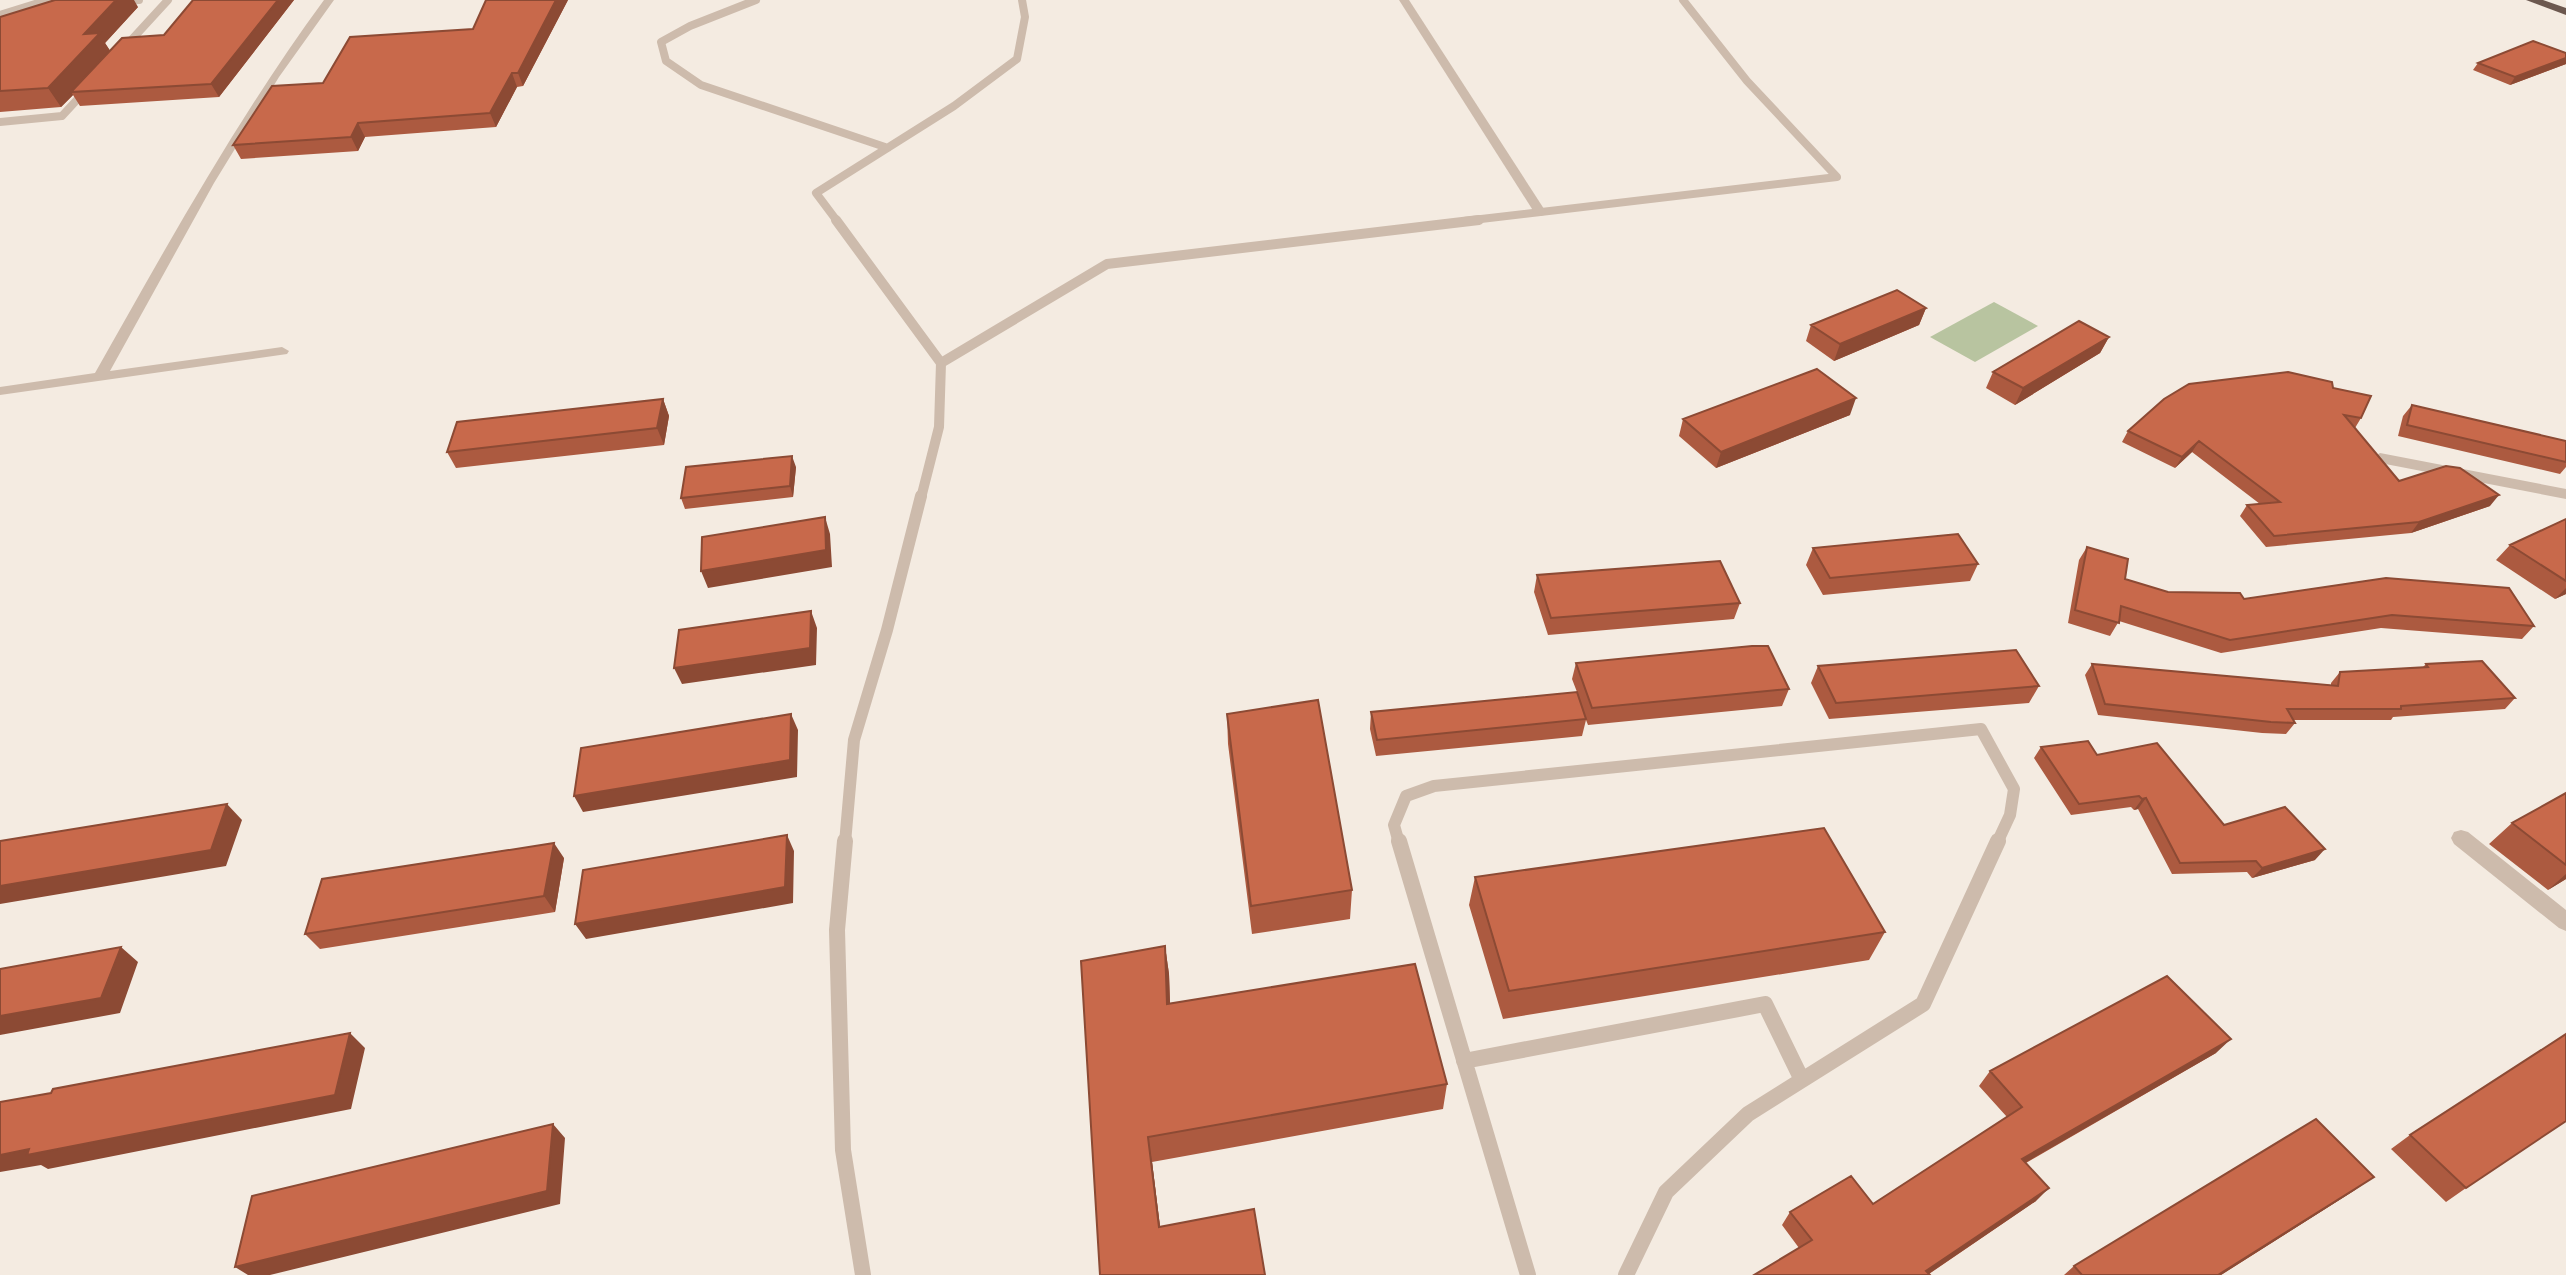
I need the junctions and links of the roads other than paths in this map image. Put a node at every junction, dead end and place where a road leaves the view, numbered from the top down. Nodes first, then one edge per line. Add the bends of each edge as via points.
1 (48, 0) edge
2 (139, 0) edge
3 (168, 0) edge
4 (329, 0) edge
5 (756, 0) edge
6 (1022, 0) edge
7 (1404, 0) edge
8 (1683, 0) edge
9 (2532, 0) edge
10 (106, 2) edge
11 (2566, 12) edge
12 (0, 15) edge
13 (115, 58) edge
14 (89, 87) edge
15 (0, 122) edge
16 (888, 148) junction
17 (1541, 212) junction
18 (282, 351) dead end
19 (941, 363) junction
20 (101, 375) junction
21 (0, 391) edge
22 (2380, 458) edge
23 (2566, 494) edge
24 (2461, 838) dead end
25 (2566, 922) edge
26 (1464, 1061) junction
27 (1802, 1080) junction
28 (863, 1275) edge
29 (1528, 1275) edge
30 (1626, 1275) edge

1 - 12 lane
2 - 10 lane
3 - 13 lane
4 - 20 street via 274,76 208,183
5 - 16 lane via 661,42 666,61 701,85
6 - 16 lane via 1025,17 1017,59
7 - 17 street
8 - 17 lane via 1747,81 1838,177
9 - 11 highway
14 - 15 lane via 62,116
16 - 19 lane via 816,193
17 - 19 lane via 1107,264
18 - 20 street
19 - 28 lane via 939,427 854,740 839,903 843,1150
20 - 21 street
22 - 23 street
24 - 25 street
26 - 27 lane via 1765,1004
26 - 27 lane via 1394,825 1406,796 1434,786 1981,729 2014,789 2010,816 1923,1003
26 - 29 lane
27 - 30 lane via 1748,1114 1666,1192

